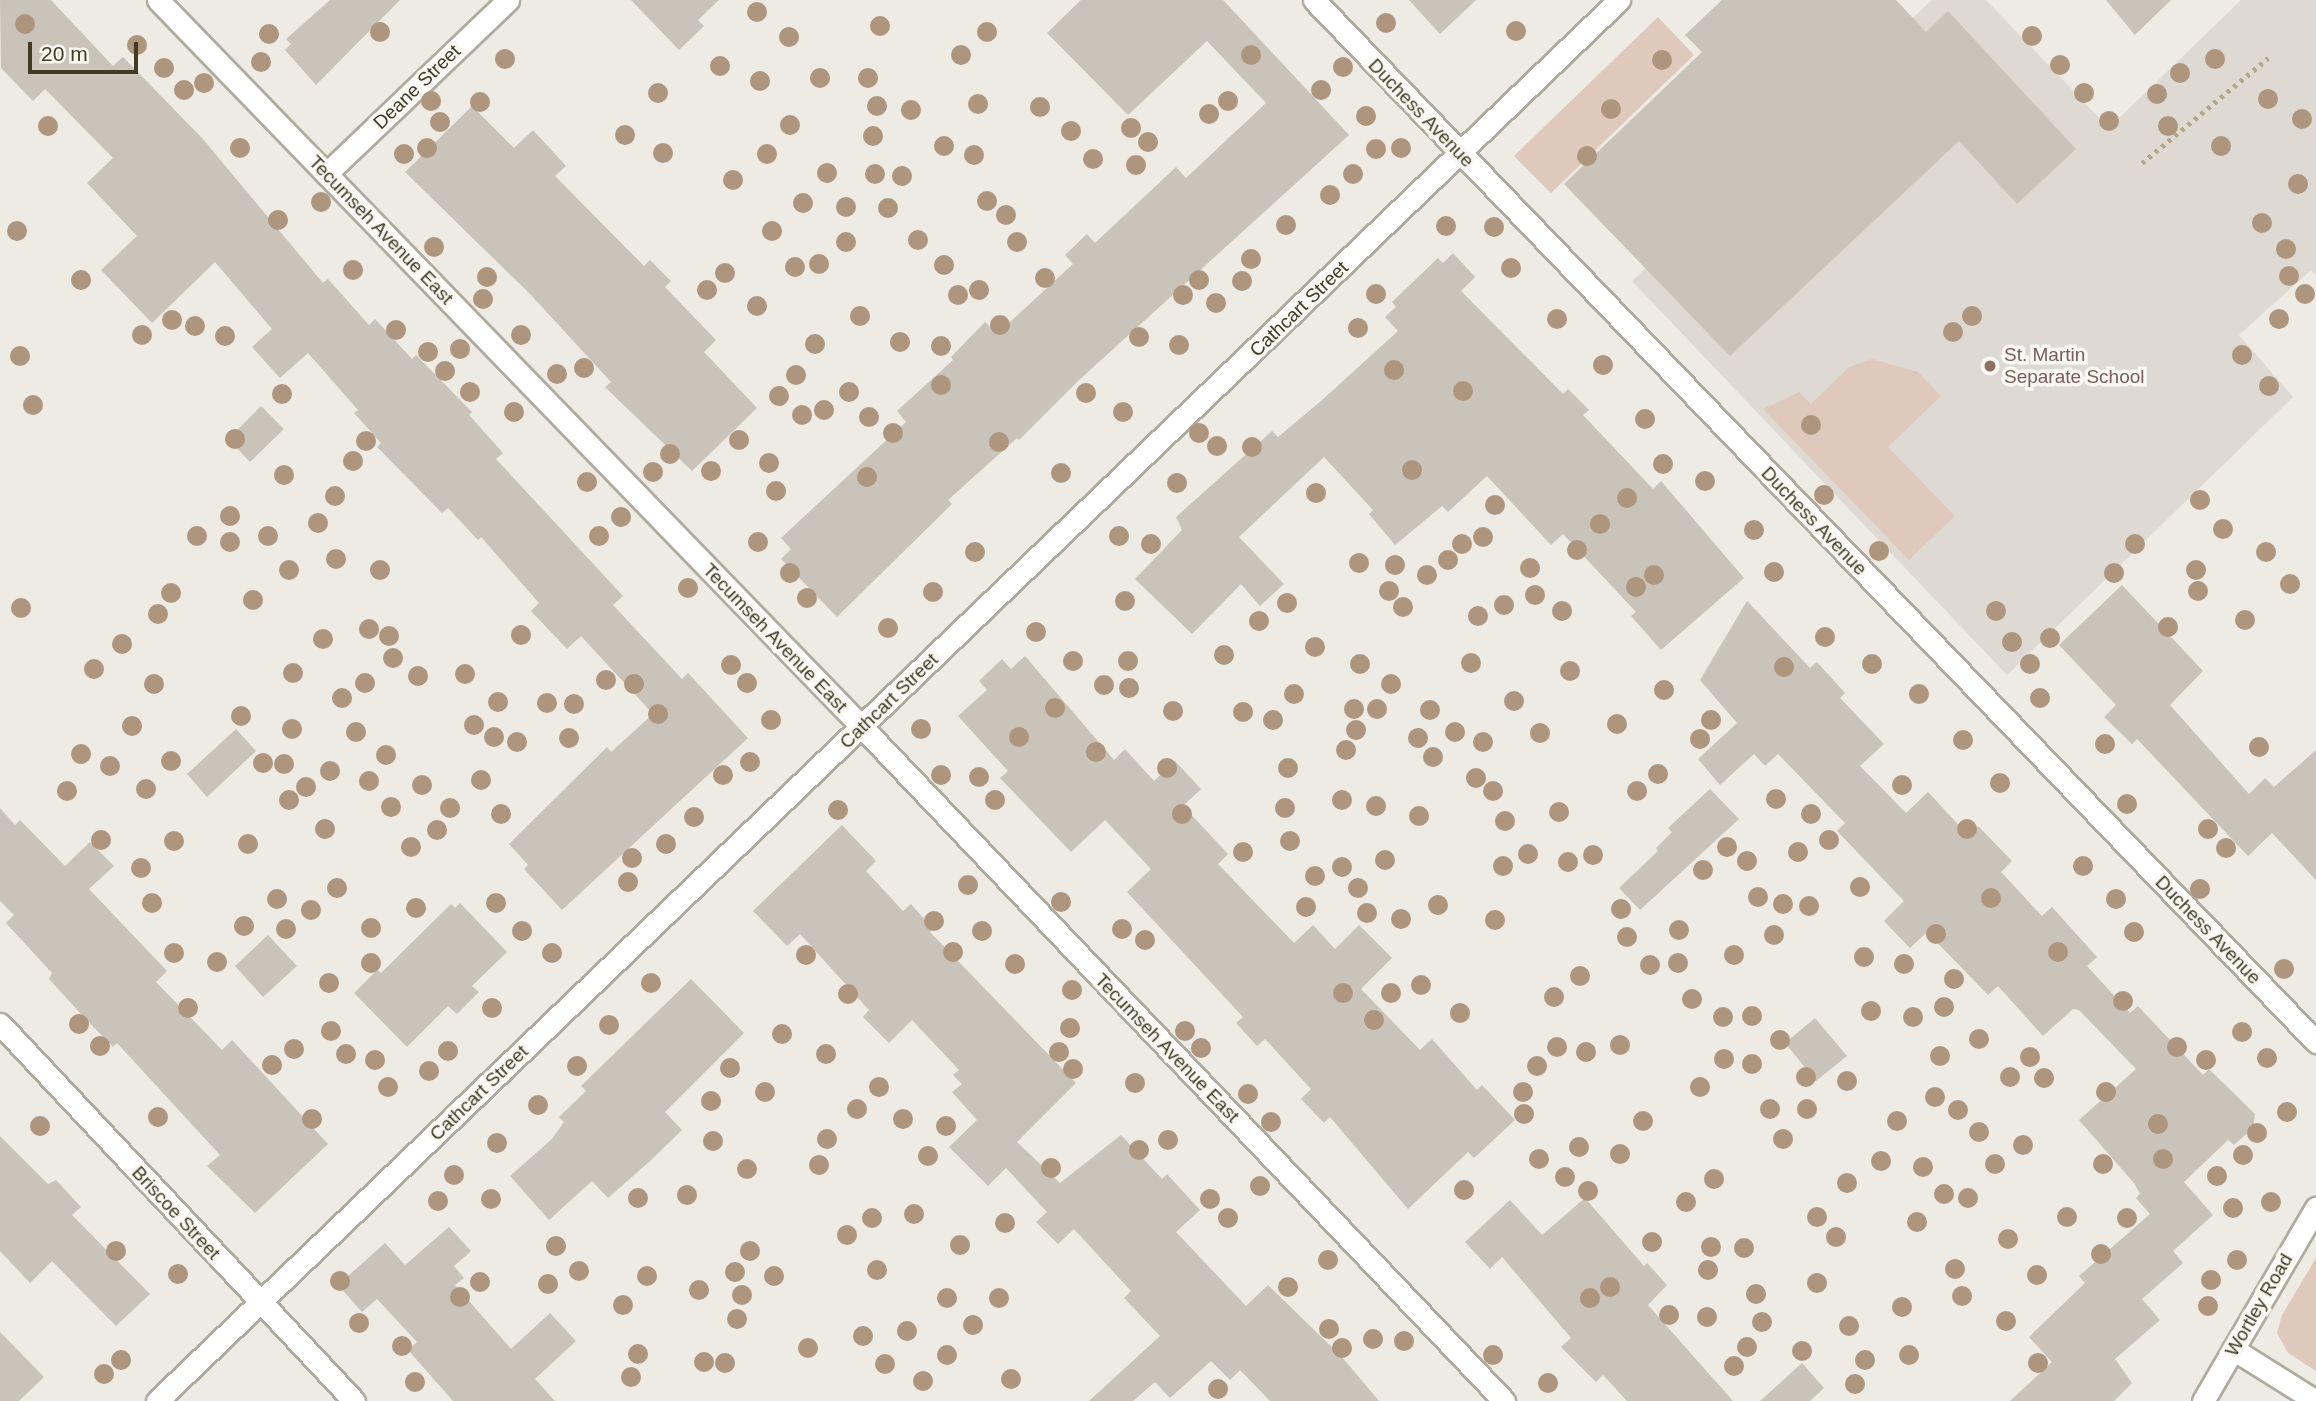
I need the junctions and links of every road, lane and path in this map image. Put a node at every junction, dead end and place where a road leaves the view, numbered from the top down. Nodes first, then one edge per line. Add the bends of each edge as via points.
1 (158, 0) edge
2 (508, 0) edge
3 (1314, 0) edge
4 (1619, 0) edge
5 (2268, 58) dead end
6 (1461, 155) junction
7 (2142, 163) dead end
8 (326, 174) junction
9 (862, 727) junction
10 (0, 1024) edge
11 (2316, 1042) edge
12 (2316, 1208) edge
13 (260, 1303) junction
14 (2233, 1349) junction
15 (157, 1401) edge
16 (354, 1401) edge
17 (1504, 1401) edge
18 (2203, 1401) edge
19 (2316, 1401) edge

1 - 8 street, Tecumseh Avenue East
2 - 8 street, Deane Street
3 - 6 street, Duchess Avenue
4 - 6 street, Cathcart Street
5 - 7 path
6 - 9 street, Cathcart Street
6 - 11 street, Duchess Avenue
8 - 9 street, Tecumseh Avenue East
9 - 13 street, Cathcart Street
9 - 17 street, Tecumseh Avenue East
10 - 13 street, Briscoe Street
12 - 14 street, Wortley Road
13 - 15 street, Cathcart Street
13 - 16 street, Briscoe Street
14 - 18 street, Wortley Road
14 - 19 street

